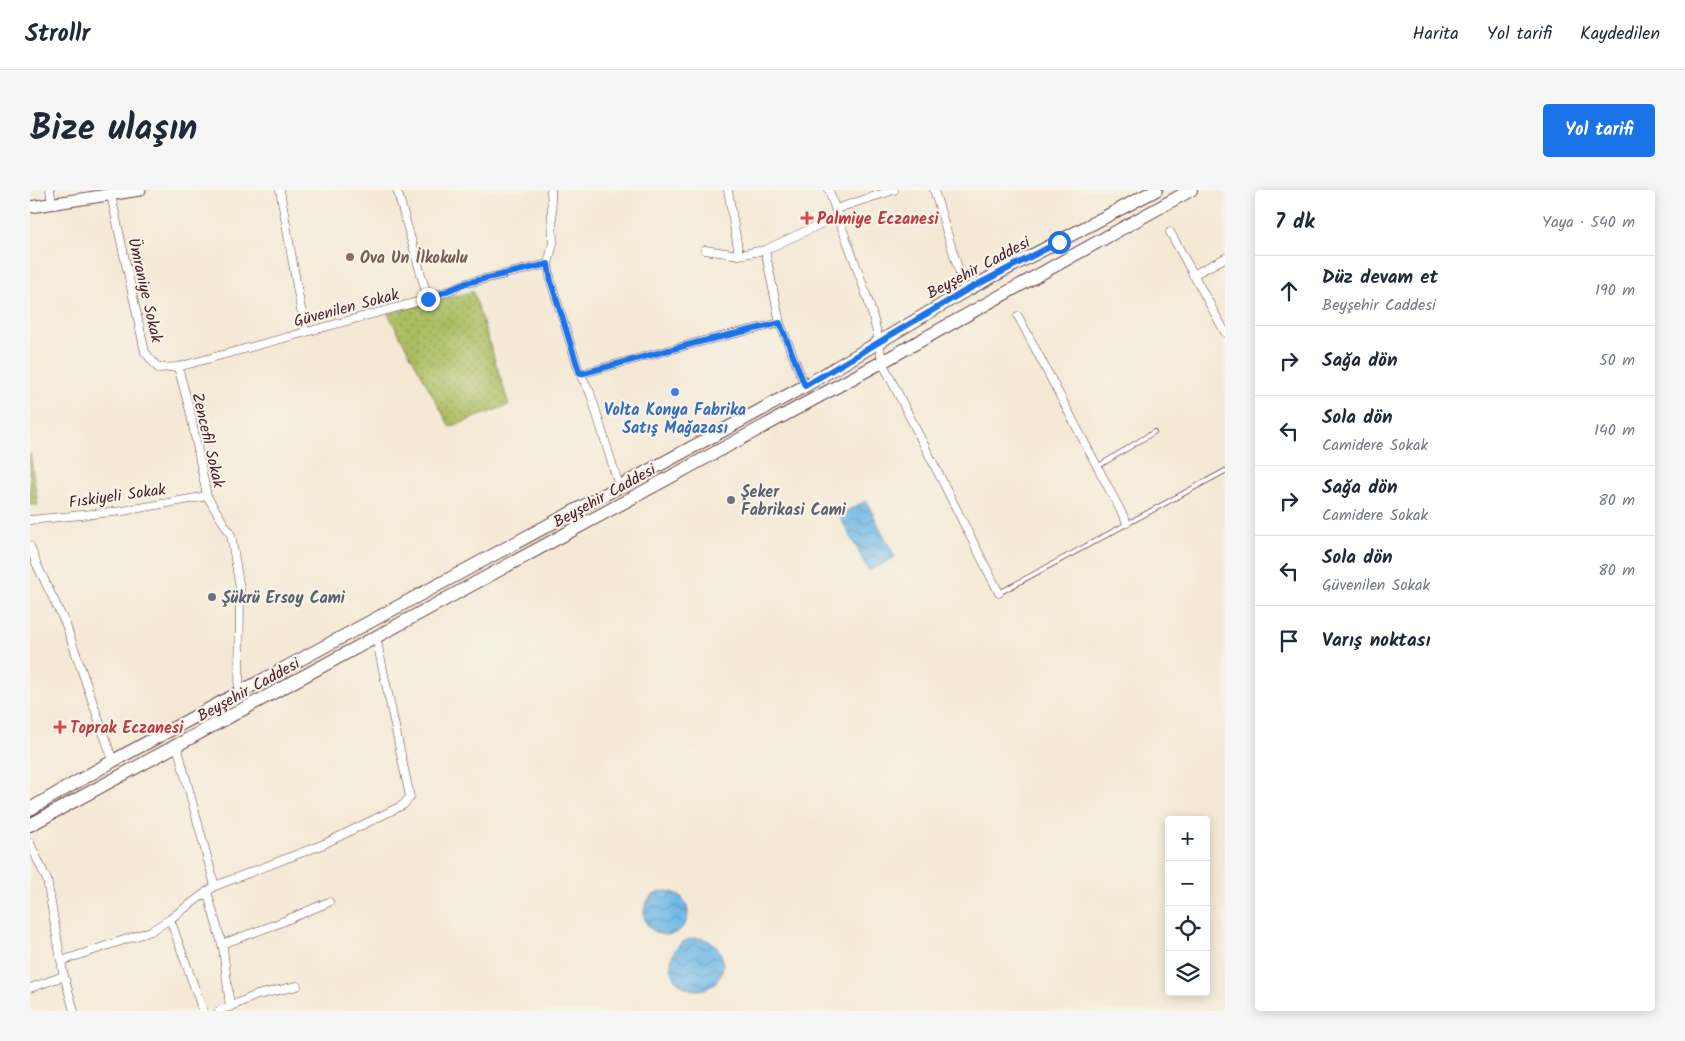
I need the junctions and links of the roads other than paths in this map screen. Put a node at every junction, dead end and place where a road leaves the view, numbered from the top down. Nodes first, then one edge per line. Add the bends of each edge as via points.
1 (50, 190) edge
2 (140, 190) edge
3 (280, 190) edge
4 (397, 190) edge
5 (551, 190) edge
6 (728, 190) edge
7 (829, 190) edge
8 (894, 190) edge
9 (934, 190) edge
10 (1156, 190) edge
11 (1191, 190) edge
12 (111, 195) junction
13 (52, 203) junction
14 (30, 207) edge
15 (837, 213) junction
16 (1170, 232) dead end
17 (704, 250) dead end
18 (765, 250) junction
19 (739, 255) junction
20 (1225, 258) edge
21 (548, 264) junction
22 (1193, 275) junction
23 (965, 291) junction
24 (428, 299) junction
25 (1018, 316) dead end
26 (780, 323) junction
27 (305, 332) junction
28 (1225, 332) edge
29 (880, 341) junction
30 (882, 362) junction
31 (178, 367) junction
32 (580, 374) junction
33 (805, 386) junction
34 (1154, 432) dead end
35 (1097, 467) junction
36 (1225, 471) edge
37 (619, 486) junction
38 (207, 496) junction
39 (30, 520) edge
40 (1126, 523) junction
41 (30, 546) edge
42 (998, 593) joint
43 (376, 637) junction
44 (239, 693) junction
45 (177, 746) junction
46 (113, 761) junction
47 (30, 809) edge
48 (30, 825) edge
49 (30, 843) edge
50 (215, 886) junction
51 (207, 891) junction
52 (330, 902) dead end
53 (170, 919) junction
54 (222, 944) junction
55 (61, 961) junction
56 (64, 976) junction
57 (297, 986) dead end
58 (30, 988) edge
59 (230, 1007) junction
60 (74, 1011) edge
61 (203, 1011) edge
62 (219, 1011) edge

1 - 13 street
2 - 12 street
3 - 27 street
4 - 24 street
5 - 21 street via 553,242
6 - 19 street
7 - 15 street
8 - 15 street
9 - 23 street
10 - 23 main road, Beyşehir Caddesi
11 - 30 main road, Beyşehir Caddesi
12 - 13 street
12 - 31 street, Ümraniye Sokak via 145,352 158,368
13 - 14 street
15 - 18 street
15 - 29 street via 867,292
16 - 22 street
17 - 19 street
18 - 19 street
18 - 26 street
20 - 22 street
21 - 24 street, Güvenilen Sokak via 466,283
21 - 32 street
22 - 28 street
23 - 29 main road, Beyşehir Caddesi
24 - 27 street, Güvenilen Sokak
25 - 35 street
26 - 32 street
26 - 33 street
27 - 31 street, Güvenilen Sokak
29 - 30 street
29 - 33 main road, Beyşehir Caddesi
30 - 42 street
30 - 43 main road, Beyşehir Caddesi
31 - 38 street, Zencefil Sokak
32 - 37 street via 590,392
33 - 37 main road, Beyşehir Caddesi
34 - 35 lane
35 - 40 street
36 - 40 lane
37 - 44 main road, Beyşehir Caddesi
38 - 39 street, Fıskiyeli Sokak via 123,511
38 - 44 street, Zencefil Sokak via 231,535 240,589
40 - 42 lane
41 - 46 street via 66,625
43 - 45 main road, Beyşehir Caddesi
43 - 50 street via 410,797 403,805 324,844
44 - 46 main road, Beyşehir Caddesi
45 - 48 main road, Beyşehir Caddesi
45 - 50 street
46 - 47 main road, Beyşehir Caddesi
49 - 55 street via 47,880
50 - 51 street
51 - 53 street
51 - 54 street
52 - 54 street
53 - 55 street via 151,931
53 - 61 street
54 - 59 street
55 - 56 street
56 - 58 street
56 - 60 street
57 - 59 street via 257,995
59 - 62 street

